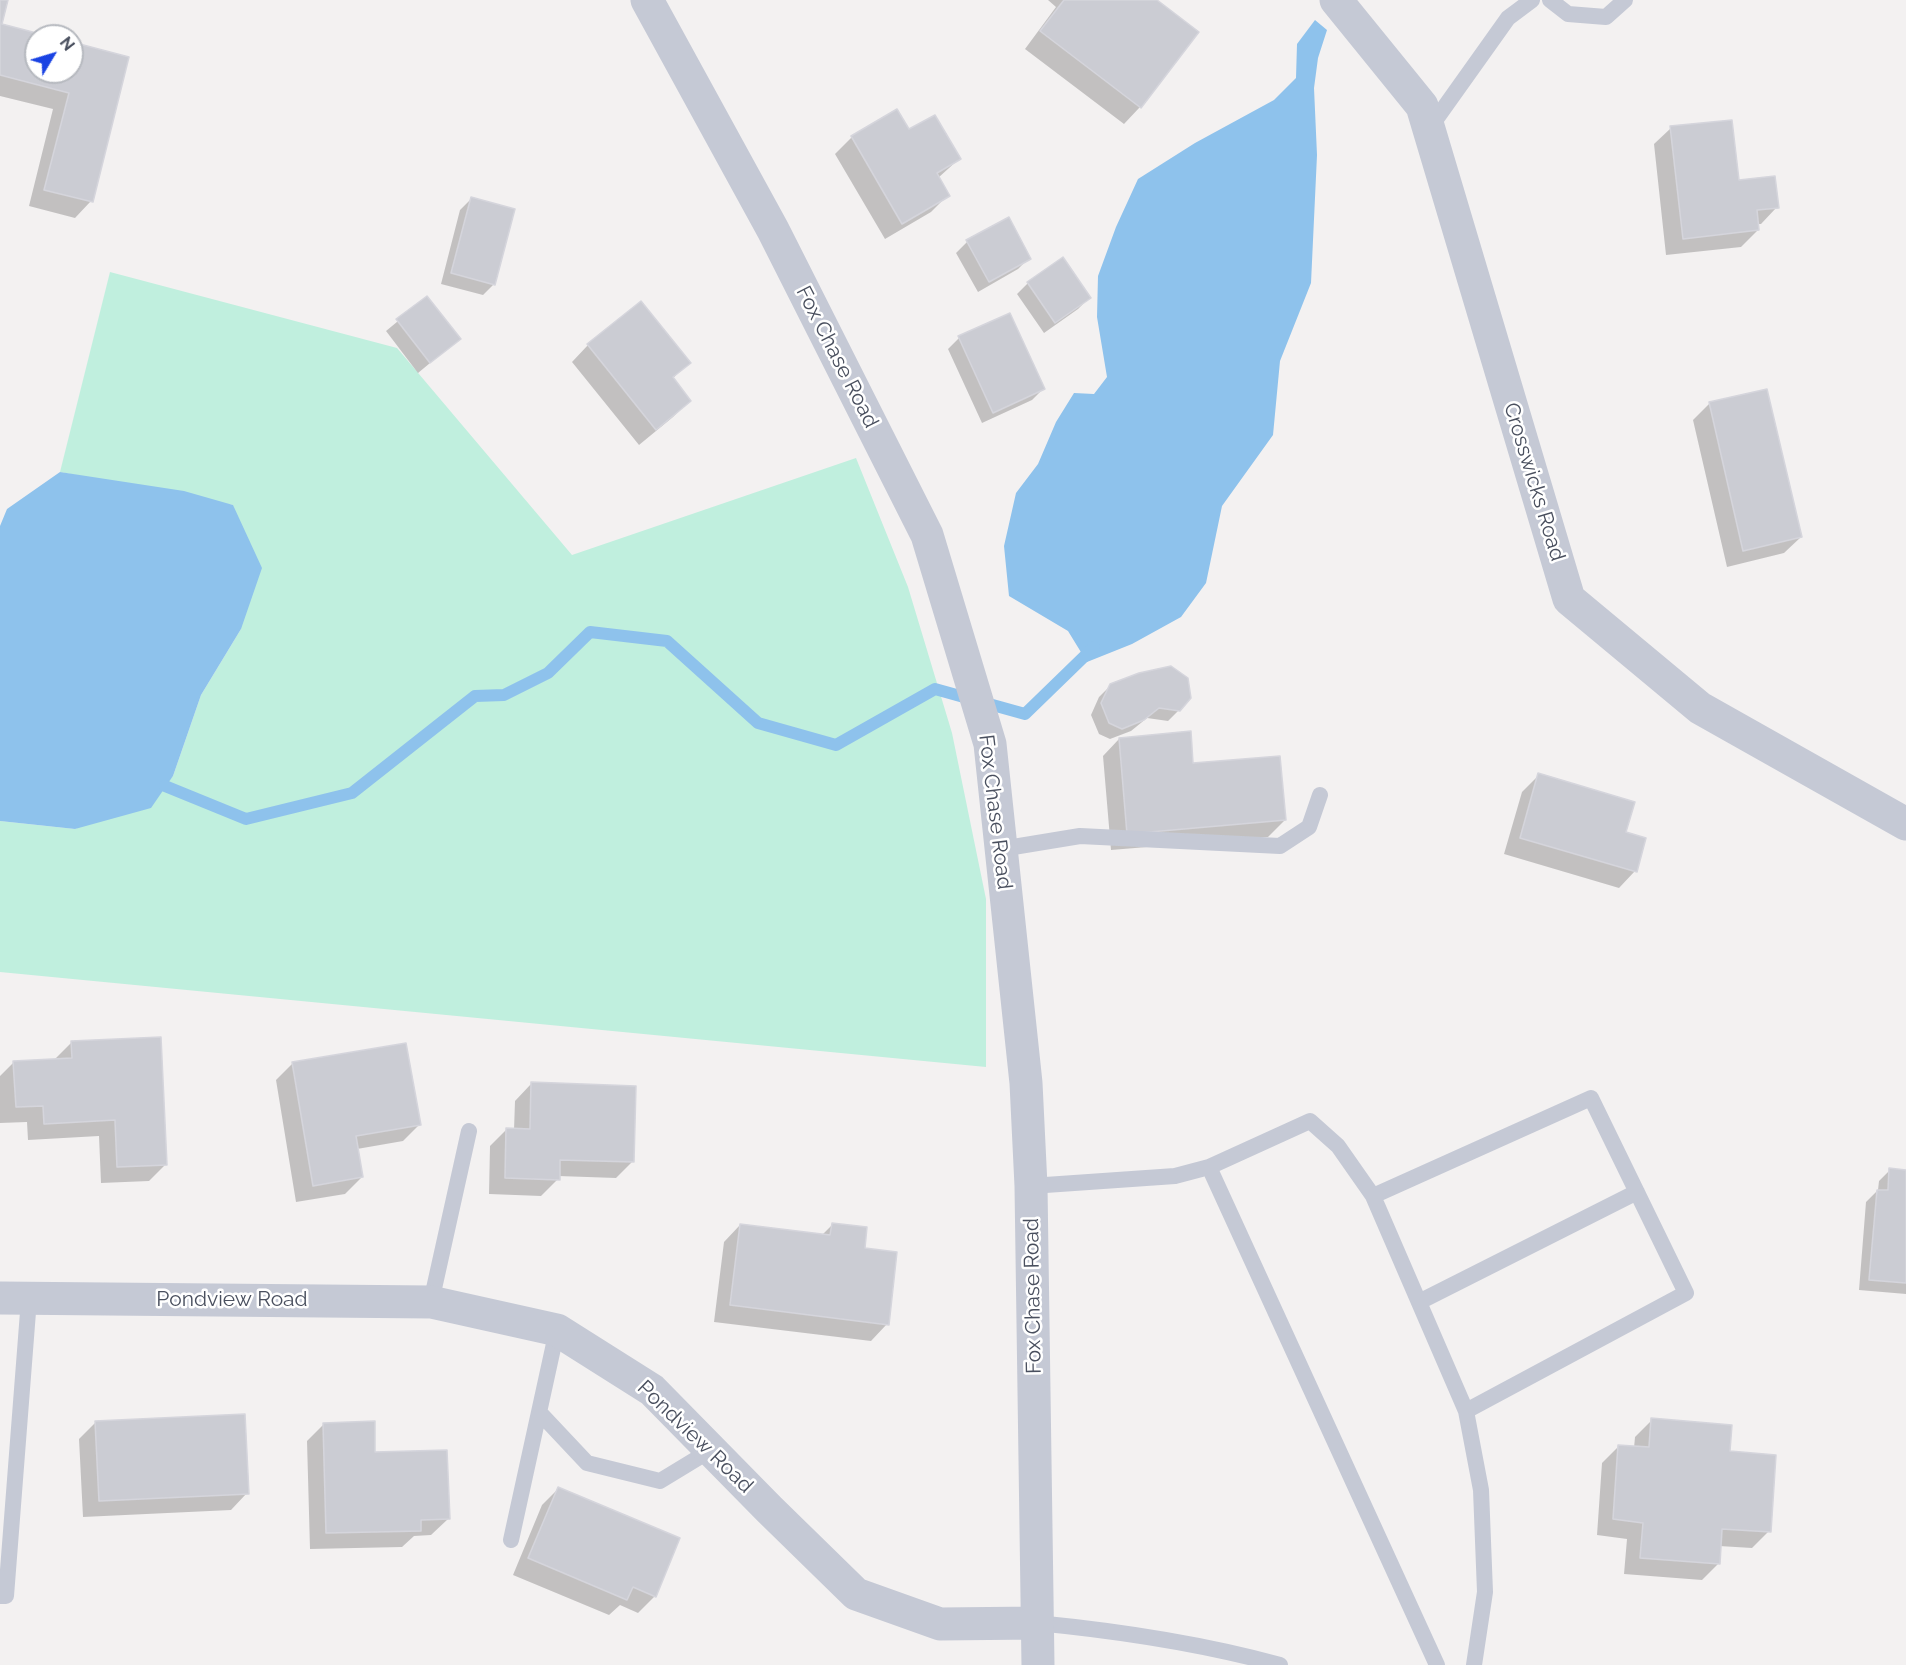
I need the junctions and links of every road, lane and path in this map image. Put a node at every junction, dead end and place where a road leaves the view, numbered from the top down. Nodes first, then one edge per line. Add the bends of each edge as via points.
1 (647, 0) edge
2 (1336, 0) edge
3 (1532, 0) edge
4 (1550, 0) edge
5 (1625, 0) edge
6 (1429, 130) junction
7 (1320, 795) dead end
8 (1906, 824) edge
9 (1001, 849) junction
10 (469, 1131) dead end
11 (1209, 1167) junction
12 (1031, 1186) junction
13 (1637, 1192) junction
14 (1373, 1196) junction
15 (14, 1298) edge
16 (431, 1302) junction
17 (1419, 1302) junction
18 (557, 1330) junction
19 (1466, 1411) junction
20 (539, 1412) junction
21 (711, 1450) junction
22 (511, 1540) dead end
23 (0, 1596) edge
24 (1037, 1623) junction
25 (1038, 1665) edge
26 (1280, 1665) edge
27 (1437, 1665) edge
28 (1474, 1665) edge

1 - 9 street, Fox Chase Road via 773,230 927,535 990,744
2 - 6 street, Crosswicks Road via 1422,106
3 - 6 lane via 1508,18
4 - 5 lane via 1568,14 1606,18
6 - 8 street, Crosswicks Road via 1569,599 1700,708
7 - 9 lane via 1309,827 1280,846 1080,836
9 - 12 street, Fox Chase Road via 1026,1083
10 - 16 lane
11 - 12 lane via 1175,1176
11 - 14 lane via 1310,1121 1338,1146
11 - 27 lane
12 - 24 street, Fox Chase Road
13 - 14 lane via 1591,1098
13 - 17 lane
13 - 19 lane via 1686,1293
14 - 17 lane
15 - 16 street, Pondview Road
15 - 23 lane via 6,1596
16 - 18 street, Pondview Road
17 - 19 lane
18 - 20 lane
18 - 21 street, Pondview Road via 652,1390
19 - 28 lane via 1481,1490 1485,1592
20 - 21 lane via 587,1463 660,1481
20 - 22 lane
21 - 24 street, Pondview Road via 856,1594 940,1624
24 - 25 street, Fox Chase Road
24 - 26 lane via 1109,1630

